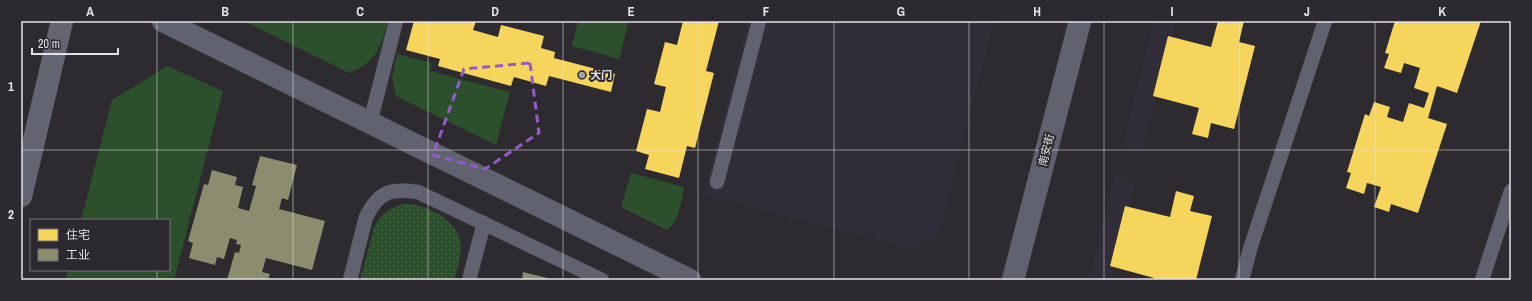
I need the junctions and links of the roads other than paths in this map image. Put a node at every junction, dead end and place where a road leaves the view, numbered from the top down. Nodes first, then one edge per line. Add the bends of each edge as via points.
1 (62, 21) edge
2 (163, 21) edge
3 (396, 21) edge
4 (759, 21) edge
5 (1080, 21) edge
6 (1325, 21) edge
7 (370, 123) junction
8 (718, 182) dead end
9 (1511, 191) edge
10 (21, 196) edge
11 (484, 223) junction
12 (350, 280) edge
13 (469, 280) edge
14 (602, 280) edge
15 (690, 280) edge
16 (1013, 280) edge
17 (1242, 280) edge
18 (1482, 280) edge

1 - 10 street
2 - 7 street
3 - 7 lane
4 - 8 lane
5 - 16 street, 南安街
6 - 17 lane
7 - 15 street
9 - 18 lane
11 - 12 lane via 418,192 389,191 378,199 366,217
11 - 13 lane
11 - 14 lane

